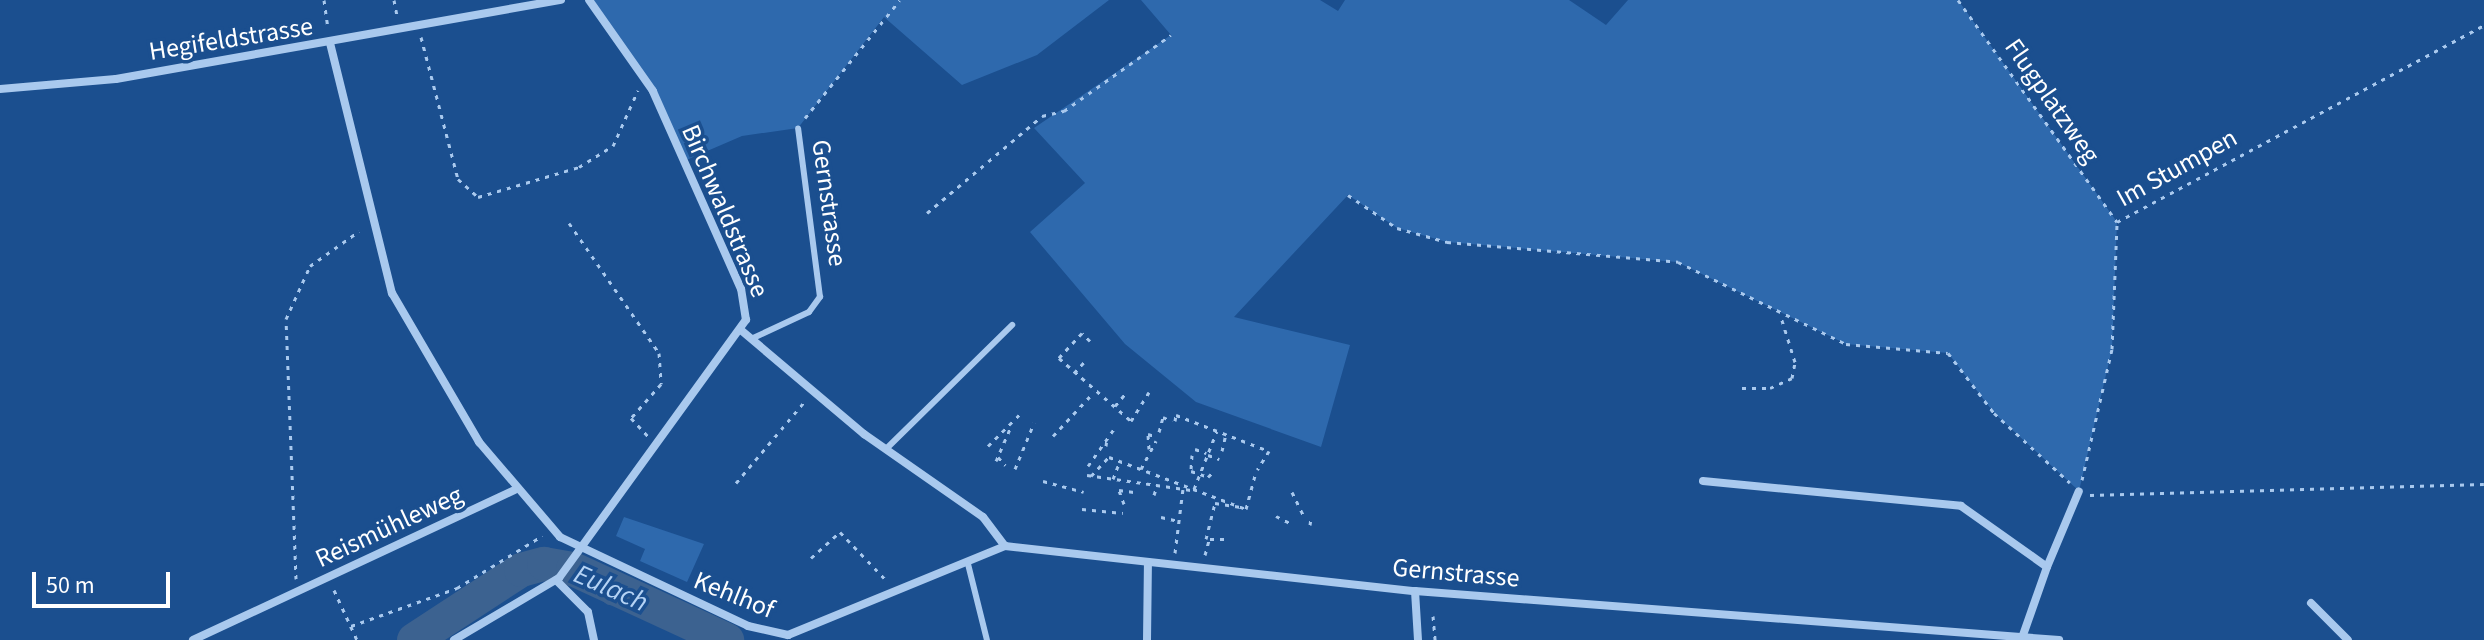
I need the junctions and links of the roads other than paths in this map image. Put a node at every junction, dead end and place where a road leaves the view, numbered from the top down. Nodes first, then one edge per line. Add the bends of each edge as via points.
1 (561, 0) edge
2 (589, 0) edge
3 (330, 43) junction
4 (0, 89) edge
5 (798, 128) road end
6 (1012, 325) dead end
7 (742, 331) junction
8 (751, 339) junction
9 (886, 449) junction
10 (1703, 481) dead end
11 (515, 490) junction
12 (2079, 491) road end
13 (575, 546) junction
14 (1005, 546) junction
15 (1148, 562) junction
16 (968, 564) junction
17 (2047, 567) junction
18 (558, 577) junction
19 (1415, 591) junction
20 (2311, 603) dead end
21 (2023, 635) junction
22 (193, 640) edge
23 (454, 640) edge
24 (594, 640) edge
25 (987, 640) edge
26 (1147, 640) edge
27 (1418, 640) edge
28 (2059, 640) edge
29 (2348, 640) edge

1 - 3 street, Hegifeldstrasse
2 - 7 street, Birchwaldstrasse via 653,91 741,289
3 - 4 street, Hegifeldstrasse via 96,81
3 - 11 street, Kehlhof via 385,278 470,428
5 - 8 lane, Gernstrasse via 820,297 809,312
6 - 9 lane
7 - 8 street
7 - 13 street, Birchwaldstrasse
8 - 9 street
9 - 14 street via 983,517
10 - 17 street via 1961,506
11 - 13 street, Kehlhof
11 - 22 street, Reismühleweg
12 - 17 street
13 - 16 street, Kehlhof via 779,635 816,629 893,588
13 - 18 street, Birchwaldstrasse
14 - 15 street, Gernstrasse
14 - 16 street, Kehlhof
15 - 19 street, Gernstrasse
15 - 26 street
16 - 25 lane
17 - 21 street
18 - 23 street
18 - 24 street via 588,612
19 - 21 street, Gernstrasse
19 - 27 street
20 - 29 street
21 - 28 street, Gernstrasse

